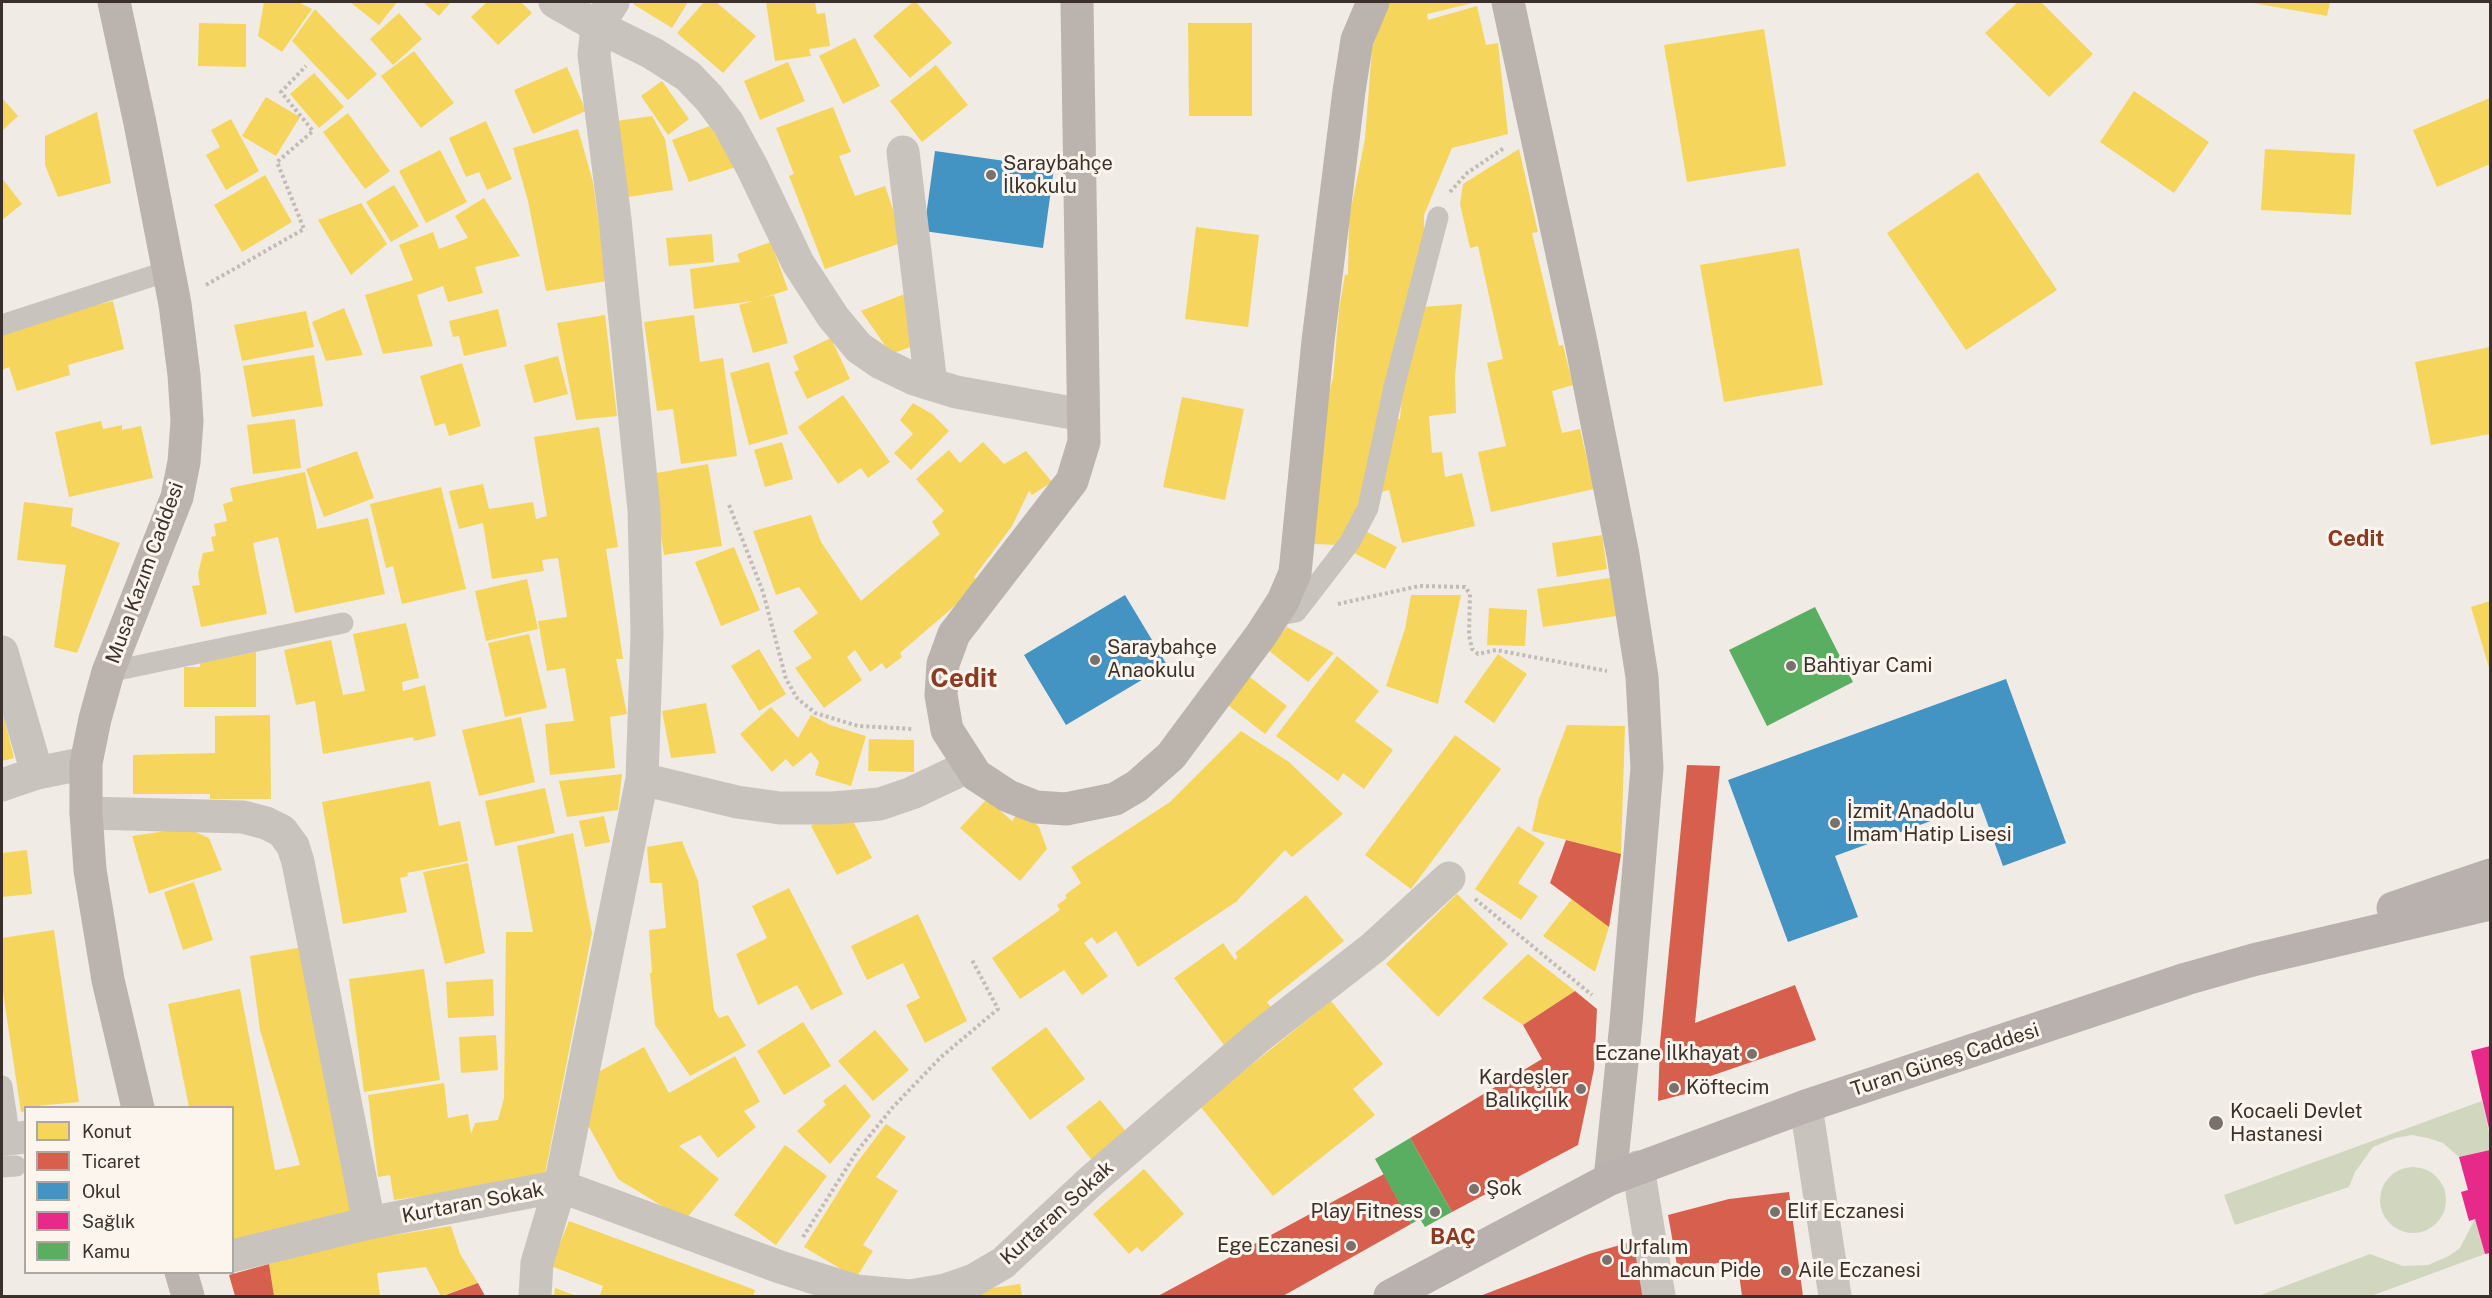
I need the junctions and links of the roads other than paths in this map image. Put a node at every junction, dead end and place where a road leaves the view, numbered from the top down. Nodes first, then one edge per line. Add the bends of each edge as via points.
1 (114, 2) edge
2 (555, 2) edge
3 (1077, 2) edge
4 (1373, 2) edge
5 (1508, 2) edge
6 (605, 14) edge
7 (903, 152) dead end
8 (1438, 217) road end
9 (168, 271) junction
10 (2, 325) edge
11 (931, 384) junction
12 (1083, 415) junction
13 (1285, 614) junction
14 (343, 623) dead end
15 (2, 652) edge
16 (108, 672) junction
17 (86, 763) junction
18 (969, 766) junction
19 (36, 773) junction
20 (642, 779) junction
21 (2, 785) edge
22 (86, 813) junction
23 (2490, 875) edge
24 (1449, 878) road end
25 (2490, 904) edge
26 (2253, 960) junction
27 (2, 1086) edge
28 (138, 1106) edge
29 (1806, 1106) junction
30 (11, 1150) edge
31 (1624, 1173) junction
32 (560, 1186) junction
33 (369, 1223) junction
34 (234, 1256) edge
35 (182, 1274) edge
36 (188, 1296) edge
37 (535, 1296) edge
38 (1390, 1296) edge
39 (1659, 1296) edge
40 (1835, 1296) edge

1 - 9 main road, Musa Kazım Caddesi
2 - 6 street
3 - 12 main road
4 - 13 main road via 1358,40 1349,91 1295,573
5 - 31 main road via 1621,543 1642,677 1647,768 1626,1023
6 - 11 street via 688,76 709,98 752,166 785,240 833,317 859,348 881,363
6 - 20 street via 594,55 595,81 615,219 644,510 647,634
7 - 11 street
8 - 13 lane via 1394,387 1368,508 1350,542
9 - 10 lane
9 - 16 main road, Musa Kazım Caddesi via 184,375 184,462 177,497
11 - 12 street
12 - 18 main road via 1084,442 1072,481 954,634 943,664 941,695 947,730
13 - 18 main road via 1171,756 1137,786 1114,799 1066,809 1036,807 1008,796
14 - 16 lane
15 - 19 street
16 - 17 main road, Musa Kazım Caddesi
17 - 19 street
17 - 22 main road, Musa Kazım Caddesi
18 - 20 street via 880,804 833,808 780,808 737,802
19 - 21 street
20 - 32 street
22 - 28 main road, Musa Kazım Caddesi via 90,870 108,981
22 - 33 street via 243,817 282,831 293,846
23 - 26 main road, Turan Güneş Caddesi
24 - 32 street, Kurtaran Sokak via 1374,947 1257,1038 1100,1173 1004,1263 974,1280 910,1296 855,1291 784,1269
25 - 26 main road, Turan Güneş Caddesi
26 - 29 main road, Turan Güneş Caddesi
27 - 30 lane
29 - 31 main road, Turan Güneş Caddesi
29 - 40 street
31 - 38 main road, Turan Güneş Caddesi
31 - 39 street
32 - 33 street, Kurtaran Sokak
32 - 37 street via 537,1263
33 - 34 street, Kurtaran Sokak
35 - 36 main road

